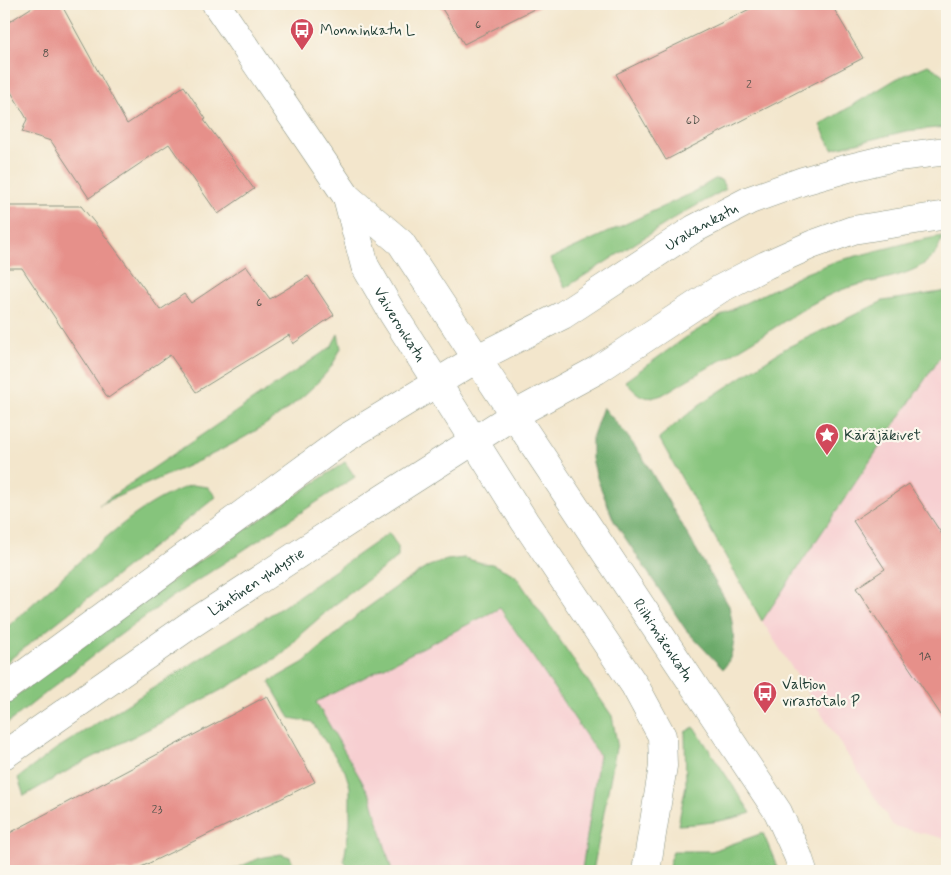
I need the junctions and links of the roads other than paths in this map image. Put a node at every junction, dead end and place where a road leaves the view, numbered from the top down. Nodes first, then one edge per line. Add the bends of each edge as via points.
1 (216, 4) edge
2 (947, 150) edge
3 (347, 197) junction
4 (947, 215) edge
5 (476, 359) junction
6 (437, 383) junction
7 (514, 415) junction
8 (474, 441) junction
9 (4, 689) edge
10 (4, 755) edge
11 (646, 871) edge
12 (803, 871) edge

1 - 3 main road, Vaiveronkatu
2 - 5 main road, Urakankatu via 845,168 750,200 694,229 562,315
3 - 5 main road, Vaiveronkatu via 400,243
3 - 6 main road, Vaiveronkatu via 365,266
4 - 7 main road via 853,230 766,265 720,289 597,370
5 - 6 main road
5 - 7 main road, Vaiveronkatu
6 - 8 main road, Vaiveronkatu
6 - 9 main road via 346,438
7 - 8 main road, Läntinen yhdystie
7 - 12 main road, Riihimäenkatu via 778,812
8 - 10 main road, Läntinen yhdystie via 190,625
8 - 11 main road via 636,686 662,736 663,766

